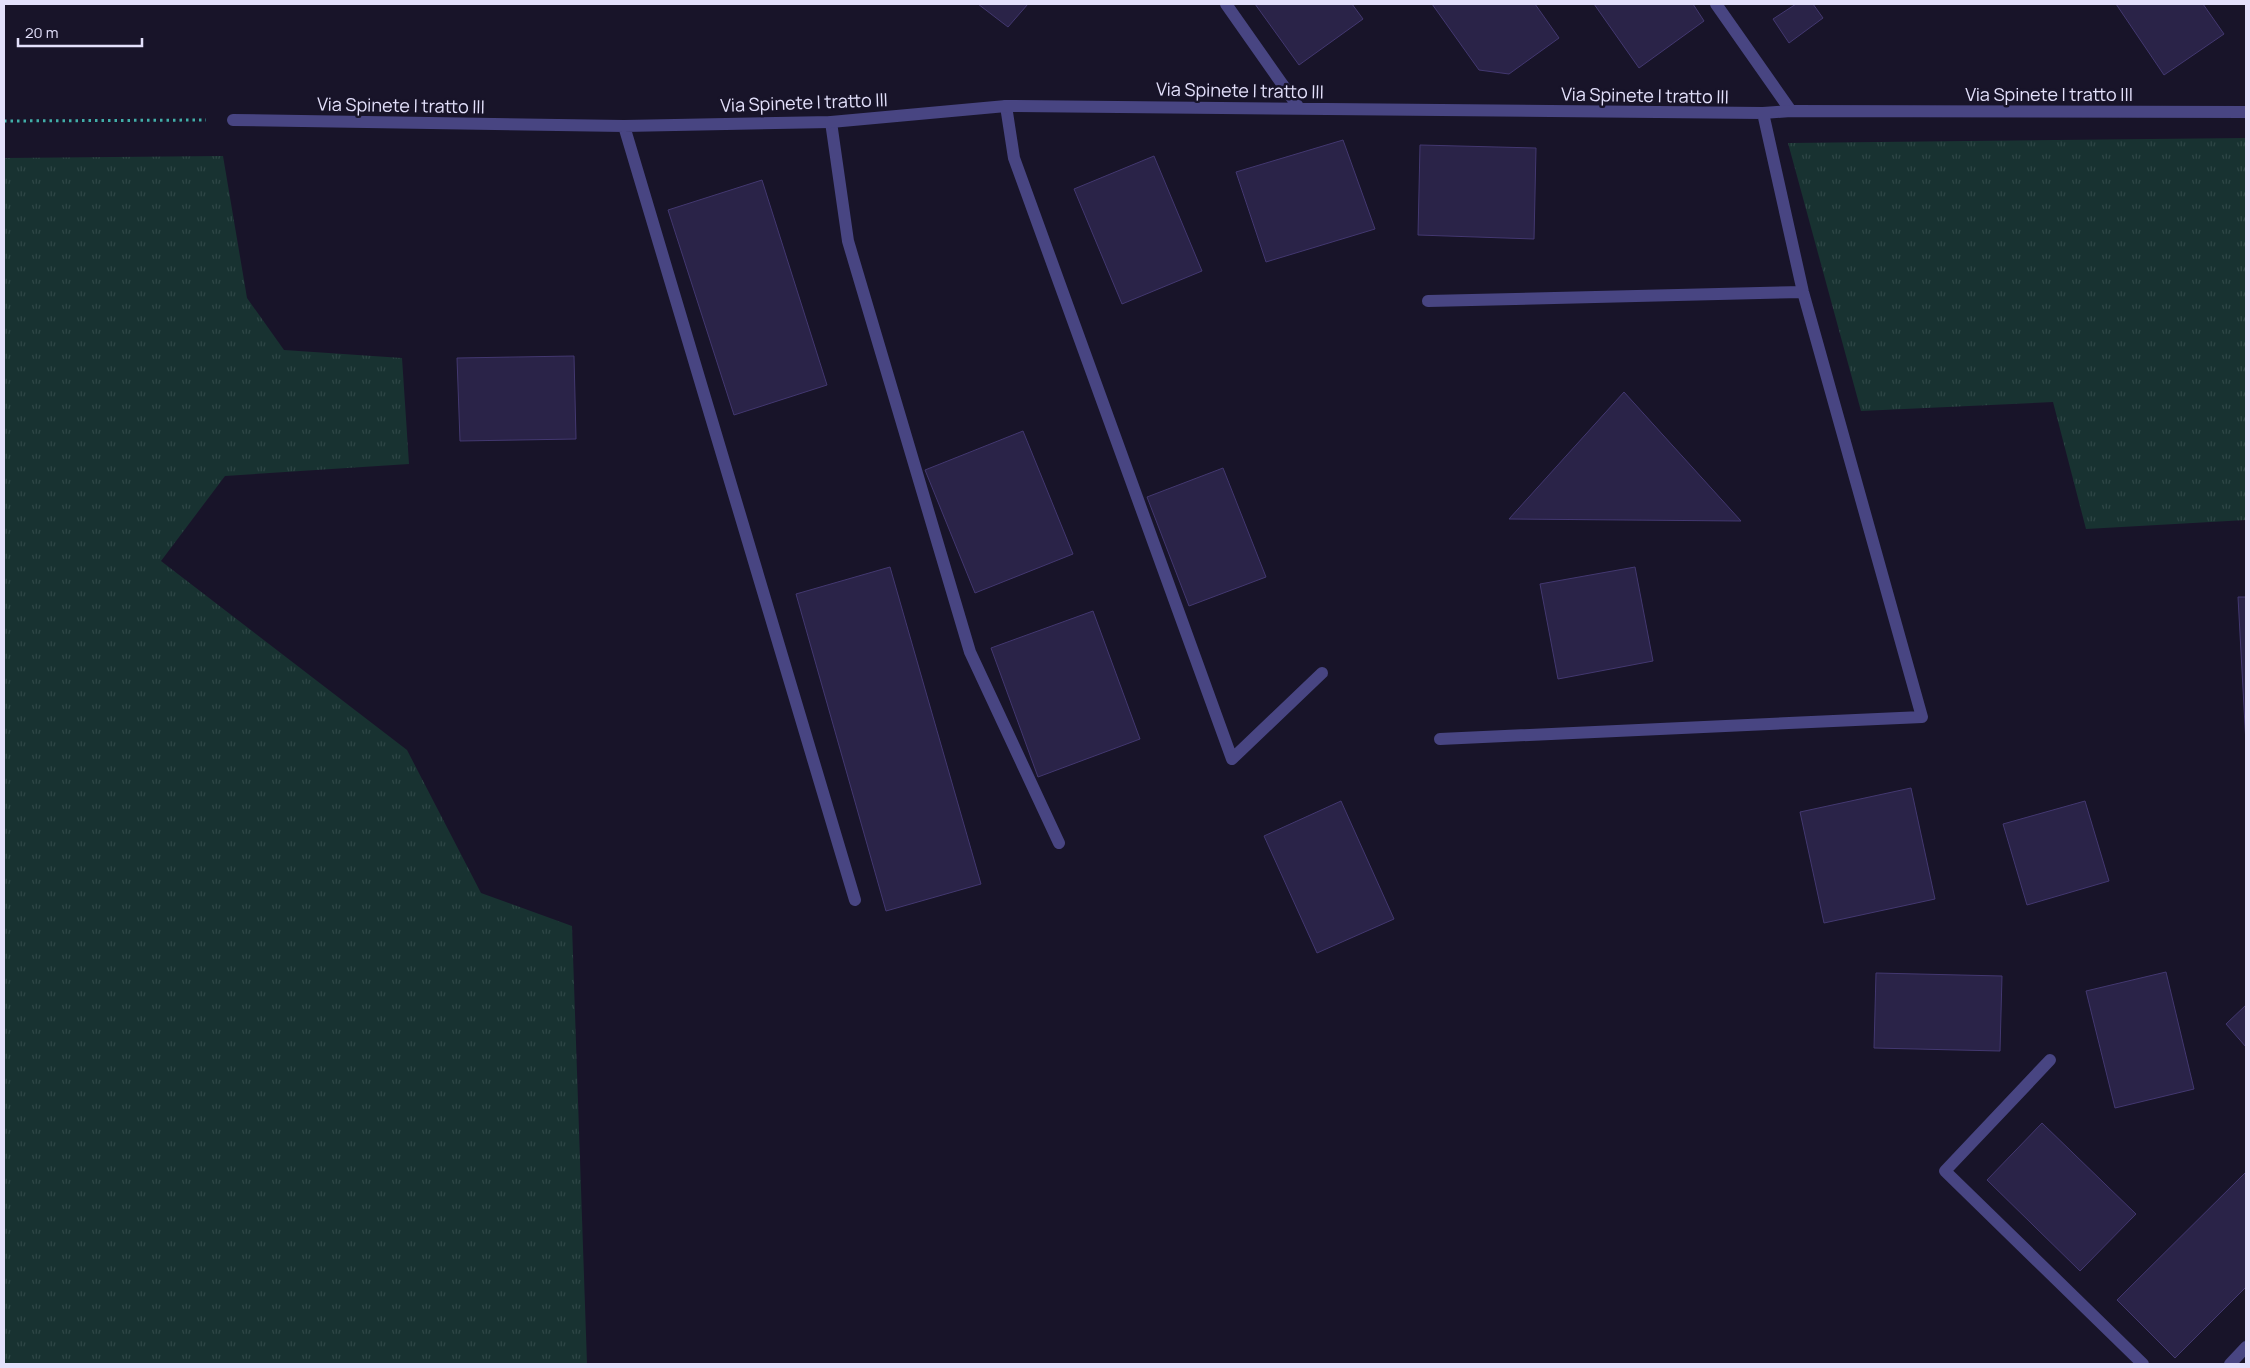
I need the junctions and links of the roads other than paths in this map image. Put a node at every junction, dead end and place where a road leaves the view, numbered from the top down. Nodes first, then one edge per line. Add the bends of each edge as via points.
1 (1226, 4) edge
2 (1716, 4) edge
3 (1006, 106) junction
4 (1299, 108) junction
5 (1792, 111) junction
6 (2246, 112) edge
7 (1763, 113) junction
8 (233, 120) road end
9 (831, 122) junction
10 (624, 126) junction
11 (1803, 292) junction
12 (1428, 301) dead end
13 (1322, 673) dead end
14 (1440, 739) dead end
15 (1058, 843) dead end
16 (855, 900) dead end
17 (2050, 1060) dead end
18 (2246, 1347) edge
19 (2143, 1364) edge
20 (2230, 1364) edge

1 - 4 street
2 - 5 street
3 - 4 street, Via Spinete I tratto III
3 - 9 street, Via Spinete I tratto III
3 - 13 street via 1014,158 1232,759
4 - 7 street, Via Spinete I tratto III
5 - 6 street, Via Spinete I tratto III
5 - 7 street, Via Spinete I tratto III
7 - 11 street
8 - 10 street, Via Spinete I tratto III
9 - 10 street, Via Spinete I tratto III
9 - 15 street via 848,241 970,652
10 - 16 street
11 - 12 street
11 - 14 street via 1922,717
17 - 19 street via 1945,1171
18 - 20 street

